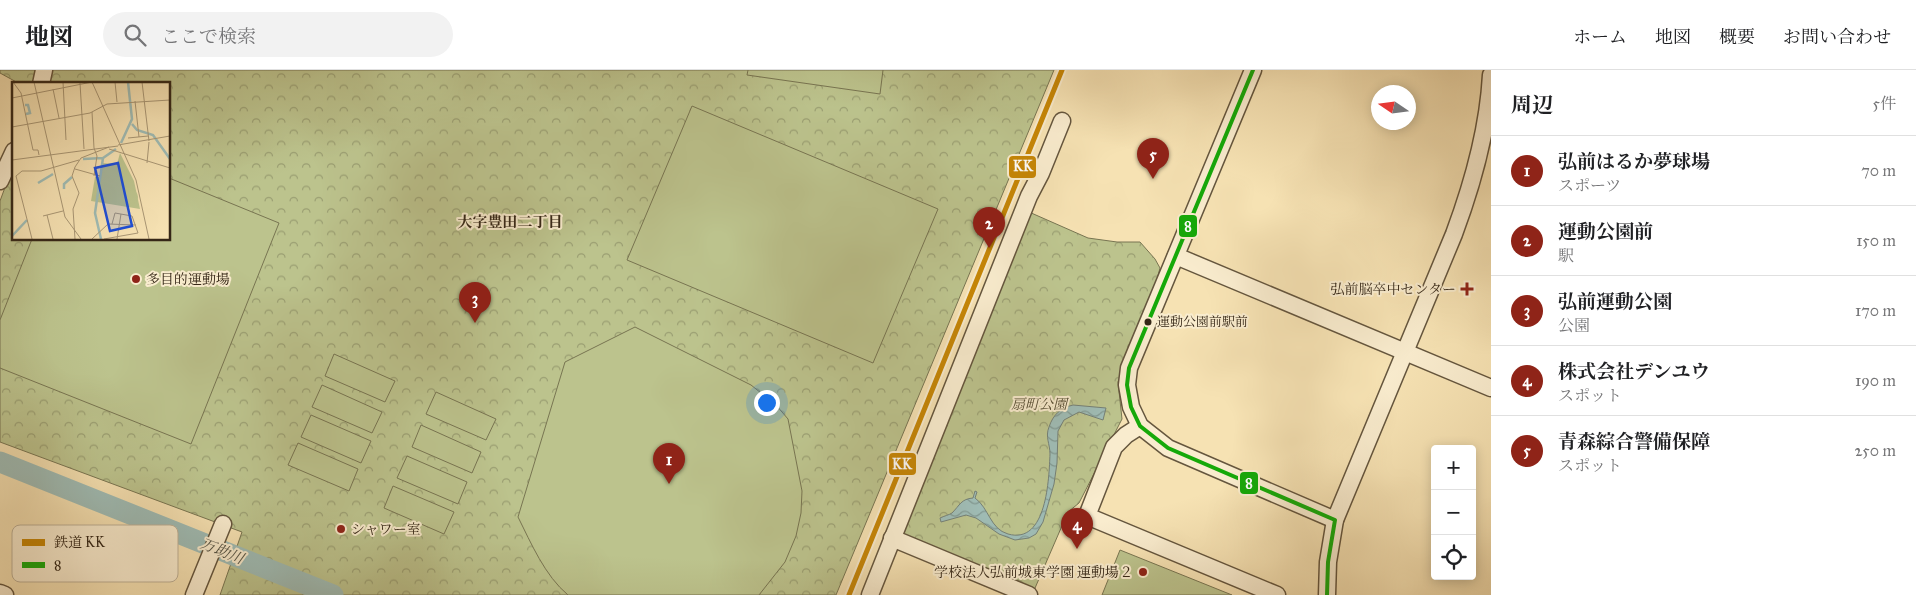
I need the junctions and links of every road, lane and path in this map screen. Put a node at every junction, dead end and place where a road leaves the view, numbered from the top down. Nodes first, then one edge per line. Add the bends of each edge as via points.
1 (1253, 70) edge
2 (1491, 75) edge
3 (1062, 121) dead end
4 (12, 155) edge
5 (0, 181) edge
6 (1176, 256) junction
7 (1404, 351) junction
8 (1491, 388) edge
9 (1140, 426) junction
10 (1335, 520) junction
11 (220, 530) dead end
12 (892, 538) junction
13 (0, 593) edge
14 (5, 595) edge
15 (194, 595) edge
16 (870, 595) edge
17 (1029, 595) edge
18 (1276, 595) edge
19 (1327, 595) edge

1 - 6 street
2 - 7 street via 1486,126 1467,199
3 - 12 street
4 - 5 street
6 - 7 street
6 - 9 street via 1129,368 1126,384 1131,407
7 - 8 street
7 - 10 street
9 - 10 street via 1168,448
9 - 18 street via 1114,447 1087,516
10 - 19 street via 1328,562
11 - 15 street
12 - 16 street
12 - 17 street
13 - 14 street

